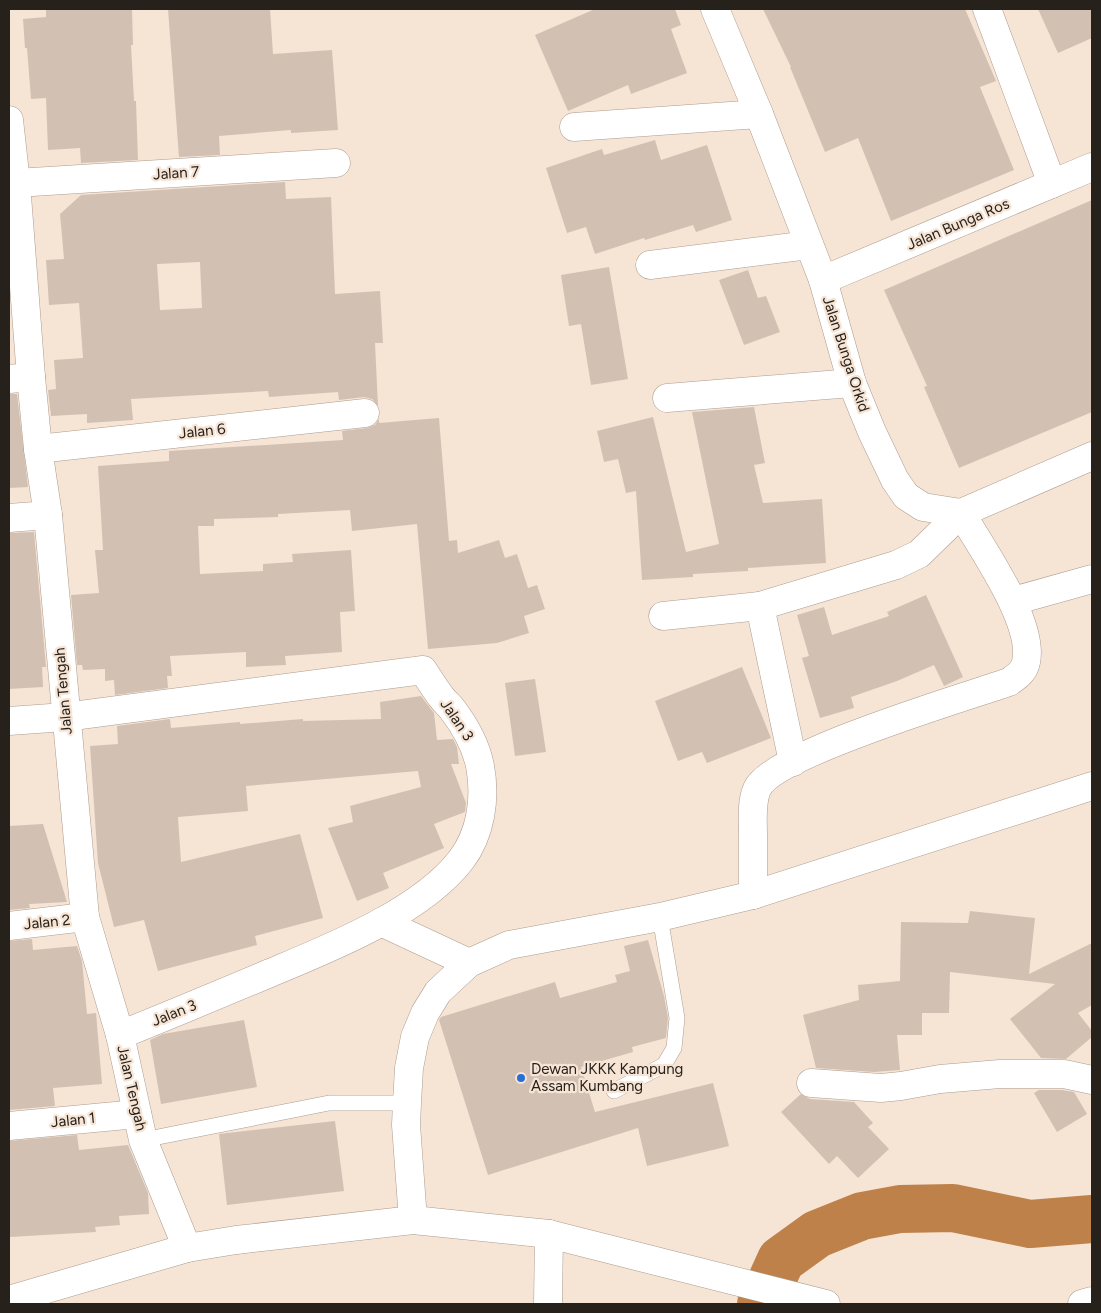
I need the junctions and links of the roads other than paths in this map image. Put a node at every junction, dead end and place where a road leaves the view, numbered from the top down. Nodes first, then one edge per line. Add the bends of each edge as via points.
1 (715, 9) edge
2 (987, 9) edge
3 (759, 114) junction
4 (9, 120) edge
5 (574, 127) dead end
6 (336, 163) dead end
7 (1092, 167) edge
8 (16, 183) junction
9 (1052, 184) junction
10 (809, 245) junction
11 (650, 265) dead end
12 (823, 280) junction
13 (20, 378) edge
14 (852, 383) junction
15 (667, 398) dead end
16 (365, 413) dead end
17 (38, 449) junction
18 (1092, 456) edge
19 (961, 513) junction
20 (48, 515) junction
21 (9, 518) edge
22 (1092, 579) edge
23 (1013, 601) junction
24 (760, 606) junction
25 (663, 616) dead end
26 (65, 717) junction
27 (9, 721) edge
28 (793, 762) junction
29 (1092, 786) edge
30 (753, 895) junction
31 (660, 917) junction
32 (85, 918) junction
33 (380, 922) junction
34 (9, 926) edge
35 (469, 963) junction
36 (120, 1035) junction
37 (1092, 1080) edge
38 (811, 1083) dead end
39 (614, 1091) dead end
40 (406, 1103) junction
41 (137, 1114) junction
42 (9, 1126) edge
43 (143, 1140) junction
44 (413, 1220) junction
45 (549, 1234) junction
46 (186, 1248) junction
47 (9, 1300) edge
48 (1092, 1301) edge
49 (817, 1302) edge
50 (548, 1304) edge
51 (1082, 1304) edge

1 - 3 street, Jalan Bunga Orkid
2 - 9 street
3 - 5 street
3 - 10 street, Jalan Bunga Orkid
4 - 8 street, Jalan Tengah
6 - 8 street, Jalan 7
7 - 9 street, Jalan Bunga Ros
8 - 13 street, Jalan Tengah
9 - 12 street, Jalan Bunga Ros
10 - 11 street
10 - 12 street, Jalan Bunga Orkid
12 - 14 street, Jalan Bunga Orkid
13 - 17 street, Jalan Tengah
14 - 15 street
14 - 19 street, Jalan Bunga Orkid via 872,432 906,496 923,507
16 - 17 street, Jalan 6
17 - 20 street, Jalan Tengah
18 - 19 street
19 - 23 street
19 - 24 street via 919,554 896,565
20 - 21 street
20 - 26 street, Jalan Tengah
22 - 23 street
23 - 28 street via 1027,651 1022,672 1009,682 832,743
24 - 25 street
24 - 28 street
26 - 27 street, Jalan 3
26 - 32 street, Jalan Tengah
26 - 33 street, Jalan 3 via 423,670 472,740 483,792 479,829 462,859 445,878
28 - 30 street via 766,777 757,789 753,804
29 - 30 street
30 - 31 street
31 - 35 street via 509,945
31 - 39 lane via 677,1018 674,1048 664,1065
32 - 34 street, Jalan 2
32 - 36 street, Jalan Tengah
33 - 35 street
33 - 36 street, Jalan 3 via 312,955
35 - 40 street via 438,992 425,1013 409,1068
36 - 41 street, Jalan Tengah
37 - 38 street via 1064,1074 1000,1074 881,1088
40 - 43 lane via 329,1103
40 - 44 street
41 - 42 street, Jalan 1
41 - 43 street, Jalan Tengah
43 - 46 street, Jalan Tengah
44 - 45 street
44 - 46 street
45 - 49 street
45 - 50 street
46 - 47 street
48 - 51 street

